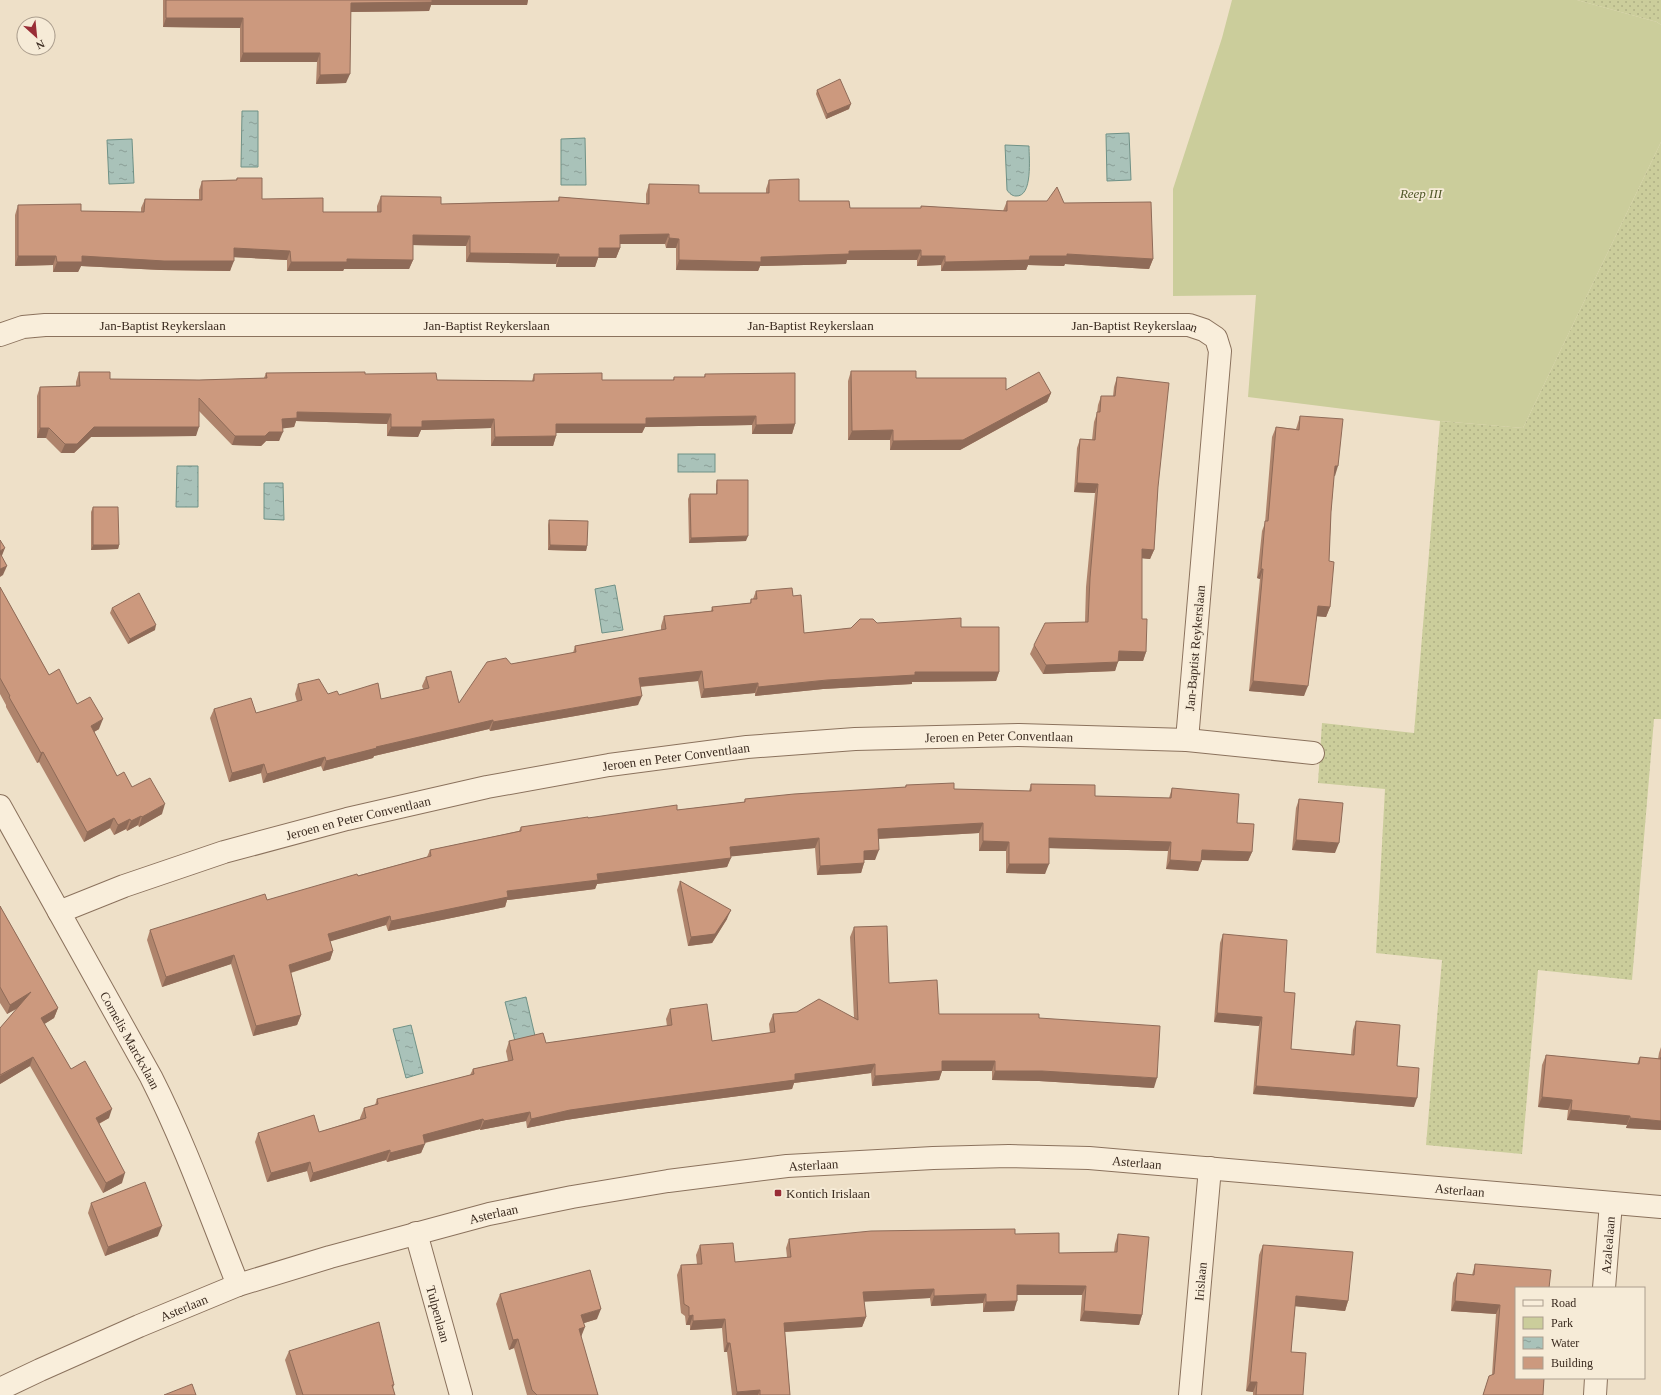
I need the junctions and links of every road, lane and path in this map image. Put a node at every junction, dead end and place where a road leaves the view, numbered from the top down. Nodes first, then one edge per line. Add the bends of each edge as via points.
1 (0, 335) edge
2 (1187, 740) junction
3 (1313, 753) dead end
4 (0, 806) edge
5 (59, 912) junction
6 (1210, 1168) junction
7 (1611, 1203) junction
8 (1661, 1207) edge
9 (416, 1233) junction
10 (238, 1285) junction
11 (1604, 1287) edge
12 (1596, 1379) edge
13 (0, 1389) edge
14 (461, 1395) edge
15 (1190, 1395) edge
16 (1595, 1395) edge

1 - 2 street, Jan-Baptist Reykerslaan via 23,327 45,325 1190,325 1216,338 1220,351
2 - 3 street, Jeroen en Peter Conventlaan
2 - 5 street, Jeroen en Peter Conventlaan via 1019,735 855,739 747,747 609,765 487,787 347,819 224,852 124,886
4 - 5 street, Cornelis Marckxlaan
5 - 10 street, Cornelis Marckxlaan via 168,1110
6 - 7 street, Asterlaan
6 - 9 street, Asterlaan via 1090,1158 1009,1156 787,1166 668,1181 572,1197 489,1214
6 - 15 street, Irislaan
7 - 8 street, Asterlaan
7 - 11 street, Azalealaan
9 - 10 street, Asterlaan
9 - 14 street, Tulpenlaan
10 - 13 street, Asterlaan
12 - 16 street

